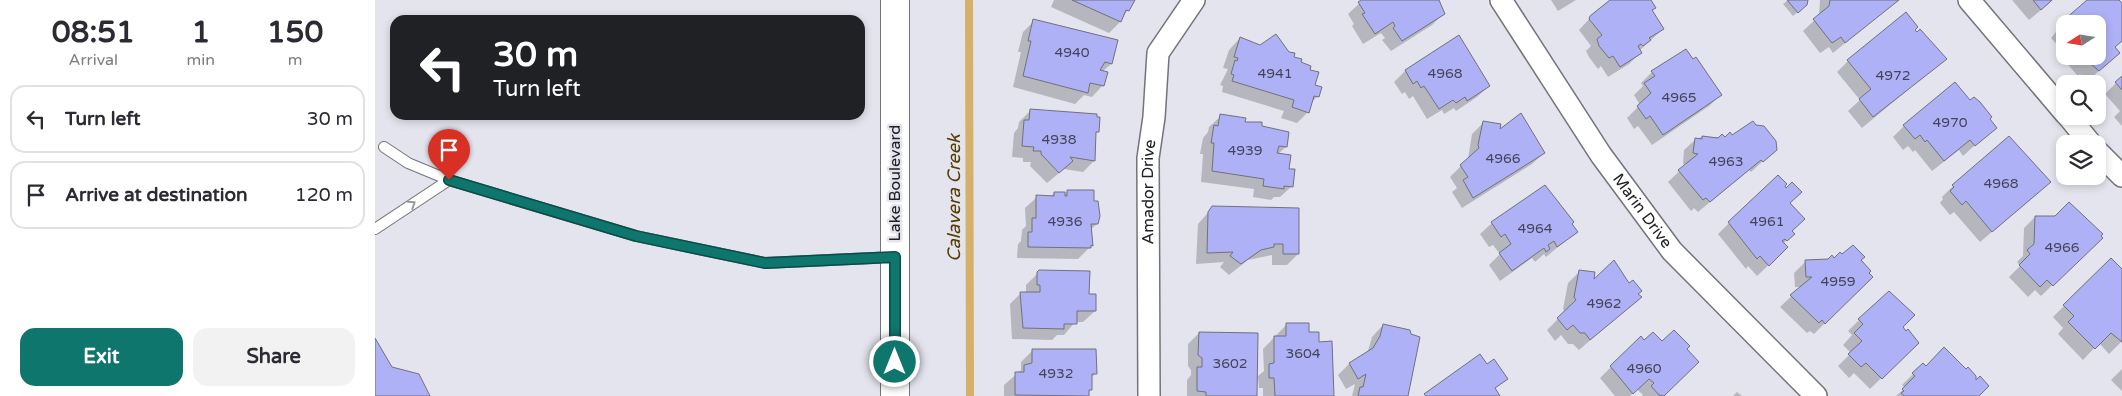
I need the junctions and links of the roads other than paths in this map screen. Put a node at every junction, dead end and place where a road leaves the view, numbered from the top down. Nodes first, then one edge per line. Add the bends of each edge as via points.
1 (895, 0) edge
2 (1194, 0) edge
3 (1501, 0) edge
4 (1969, 0) edge
5 (2056, 102) edge
6 (2075, 125) edge
7 (2084, 135) edge
8 (384, 147) dead end
9 (2106, 160) edge
10 (2122, 176) edge
11 (449, 180) junction
12 (375, 229) edge
13 (895, 257) junction
14 (895, 396) edge
15 (1149, 396) edge
16 (1816, 396) edge

1 - 13 main road, Lake Boulevard
2 - 15 street, Amador Drive via 1158,53 1148,158
3 - 16 street, Marin Drive via 1601,155 1672,251
4 - 5 street
6 - 7 street
8 - 11 lane via 407,163
9 - 10 street
12 -> 11 lane
11 - 13 lane via 636,236 765,263
13 - 14 main road, Lake Boulevard

